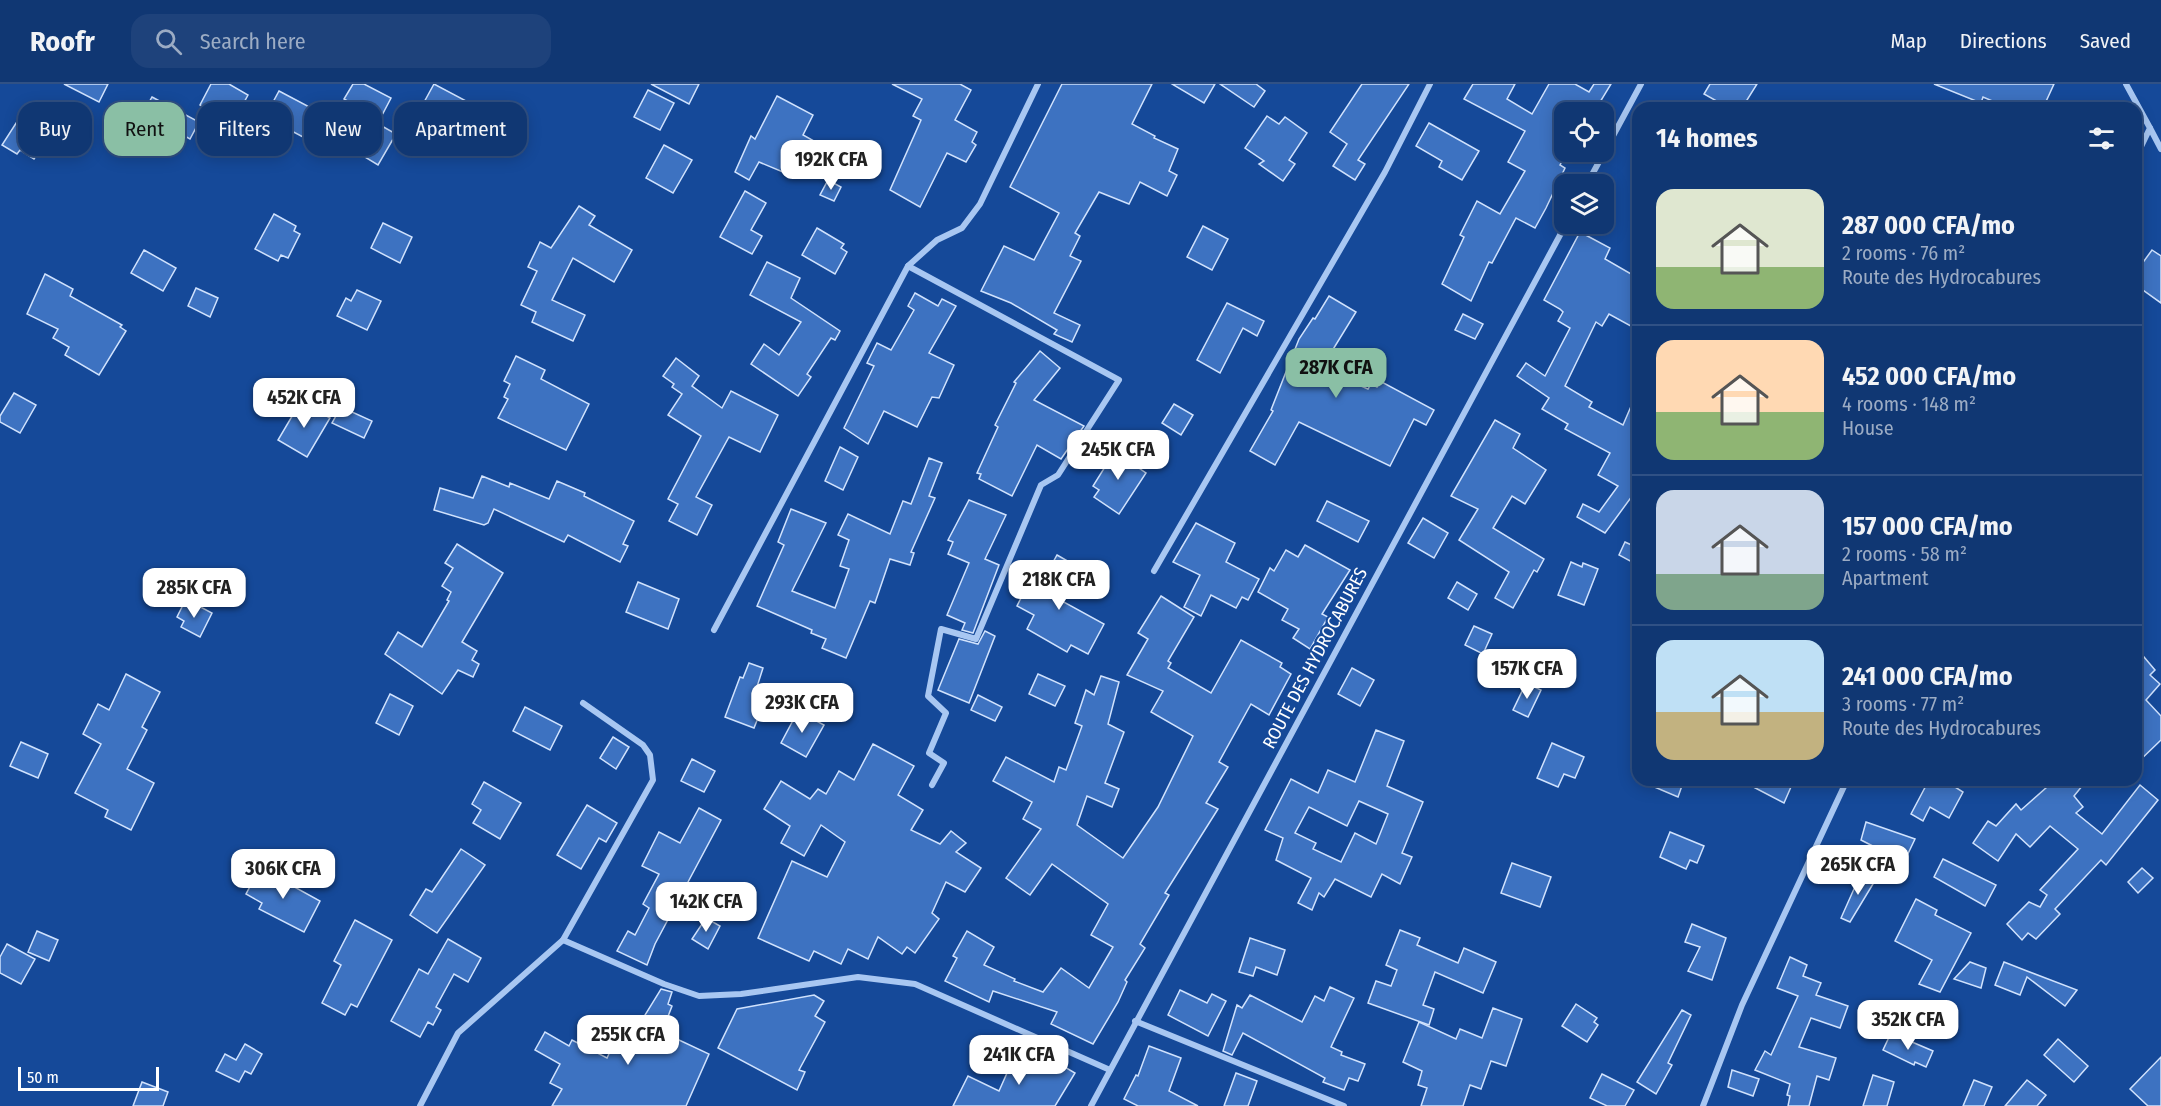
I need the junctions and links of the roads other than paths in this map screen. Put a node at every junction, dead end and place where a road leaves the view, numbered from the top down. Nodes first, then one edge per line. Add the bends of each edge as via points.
1 (1038, 84) edge
2 (1430, 84) edge
3 (1641, 84) edge
4 (2126, 84) edge
5 (2136, 102) edge
6 (2142, 113) edge
7 (2150, 128) junction
8 (2142, 145) edge
9 (2161, 149) edge
10 (1592, 174) edge
11 (1561, 234) edge
12 (908, 266) junction
13 (1154, 572) dead end
14 (714, 630) dead end
15 (583, 703) dead end
16 (932, 784) dead end
17 (1844, 786) edge
18 (563, 940) junction
19 (1135, 1021) junction
20 (1110, 1070) junction
21 (420, 1106) edge
22 (1091, 1106) edge
23 (1344, 1106) edge
24 (1703, 1106) edge

1 - 12 street via 980,204 962,228 937,240
2 - 13 street via 1385,172
3 - 10 street
4 - 5 street
6 - 7 street
7 - 8 street
7 - 9 street
11 - 19 street, ROUTE DES HYDROCABURES
12 - 14 street
12 - 16 street via 1119,380 1058,475 1041,485 976,639 941,629 928,696 946,713 929,753 944,763
15 - 18 street via 643,745 650,755 653,780
17 - 24 street via 1742,1005
18 - 20 street via 699,996 858,977 915,984
18 - 21 street via 458,1033
19 - 20 street, ROUTE DES HYDROCABURES
19 - 23 street
20 - 22 street, ROUTE DES HYDROCABURES

